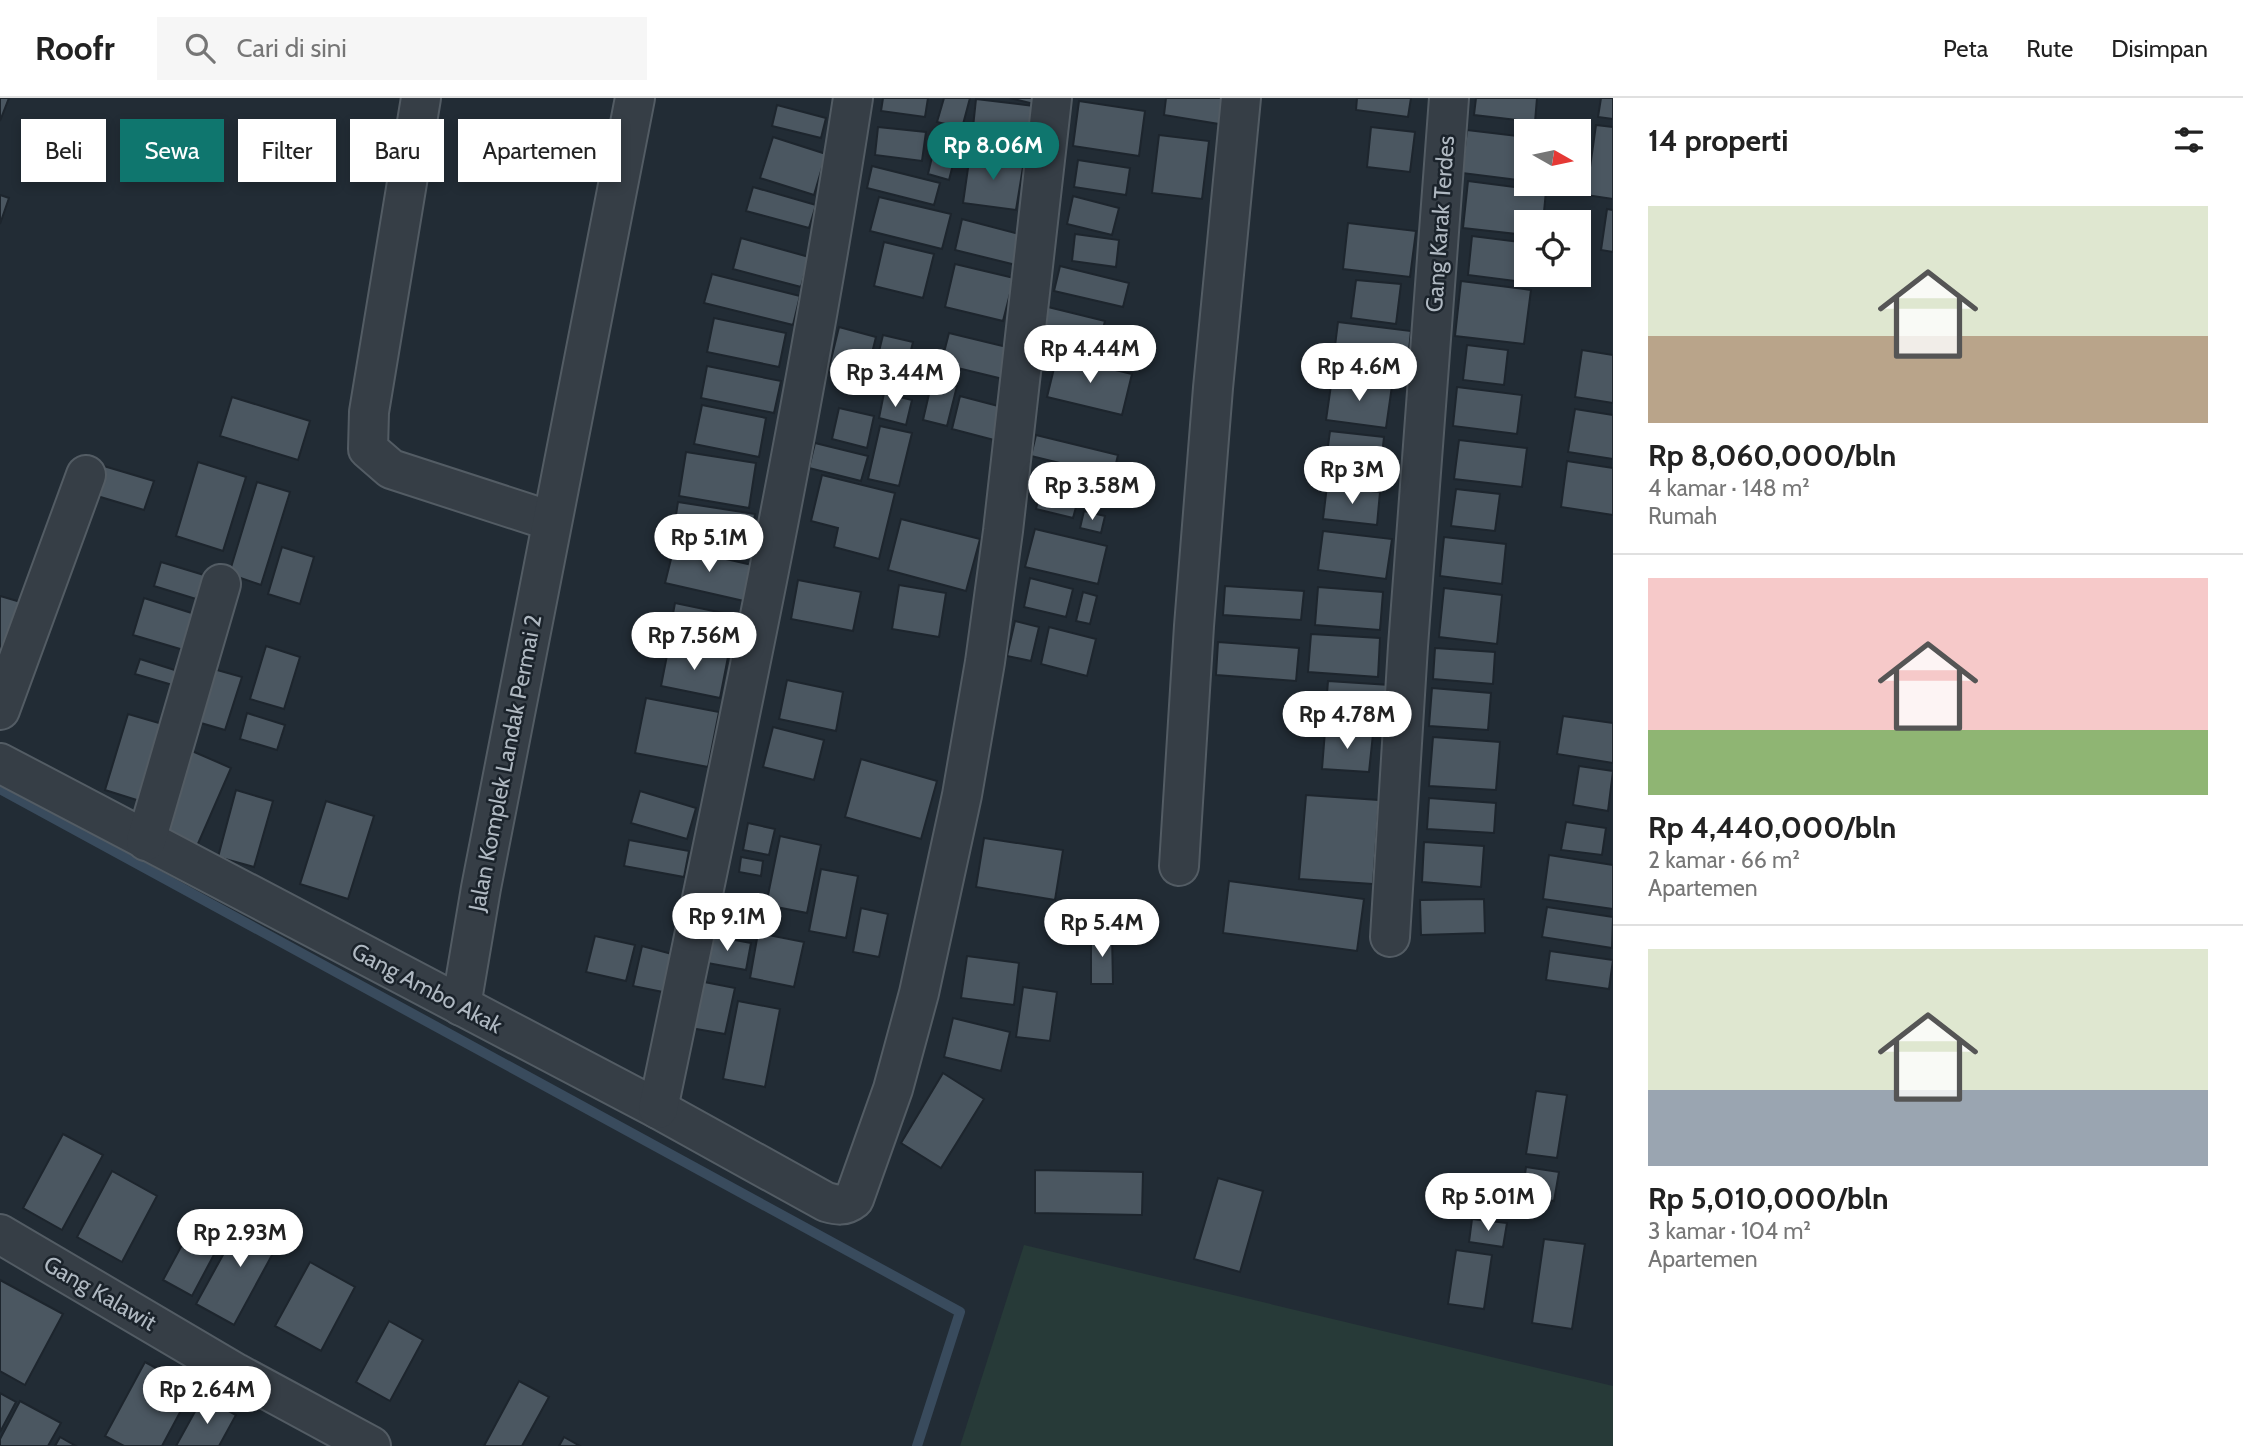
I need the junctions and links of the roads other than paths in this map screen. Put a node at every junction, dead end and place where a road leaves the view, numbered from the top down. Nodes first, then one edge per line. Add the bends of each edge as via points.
1 (421, 98) edge
2 (635, 98) edge
3 (852, 98) edge
4 (1052, 98) edge
5 (1241, 98) edge
6 (1449, 98) edge
7 (86, 475) dead end
8 (551, 521) junction
9 (220, 584) dead end
10 (0, 710) edge
11 (0, 762) edge
12 (146, 841) junction
13 (1179, 866) dead end
14 (1390, 937) dead end
15 (461, 1006) junction
16 (657, 1109) junction
17 (0, 1234) edge
18 (372, 1446) edge

1 - 8 street via 369,412 368,449 391,469
2 - 8 street, Jalan Komplek Landak Permai 2
3 - 16 street via 802,402
4 - 16 street, Gang Ambo Akak via 1003,531 962,795 893,1089 854,1199 840,1206 826,1202
5 - 13 street via 1213,388
6 - 14 street, Gang Karak Terdes
7 - 10 street
8 - 15 street, Jalan Komplek Landak Permai 2
9 - 12 street
11 - 12 street, Gang Ambo Akak
12 - 15 street, Gang Ambo Akak
15 - 16 street, Gang Ambo Akak
17 - 18 street, Gang Kalawit via 236,1373

